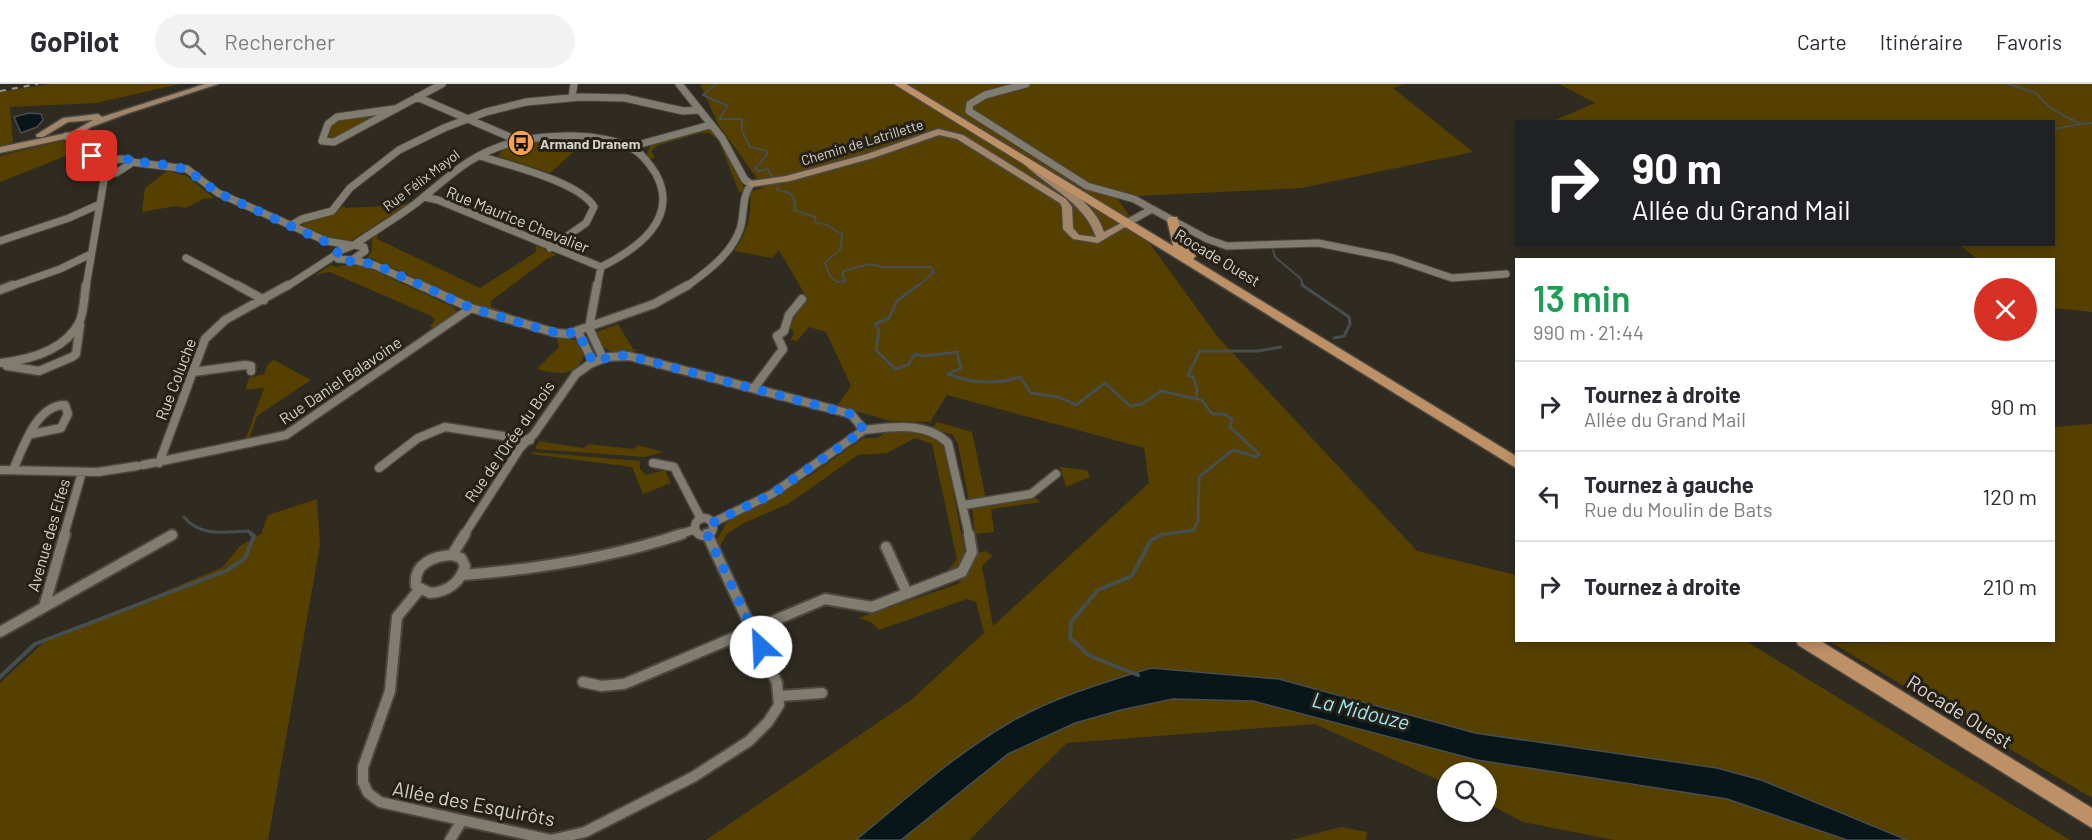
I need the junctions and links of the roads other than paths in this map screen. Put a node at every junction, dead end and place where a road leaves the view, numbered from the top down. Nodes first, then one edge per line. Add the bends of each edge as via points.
1 (214, 84) edge
2 (442, 84) edge
3 (574, 84) edge
4 (679, 84) edge
5 (891, 84) edge
6 (899, 84) edge
7 (1026, 84) edge
8 (417, 97) junction
9 (572, 97) junction
10 (394, 109) junction
11 (698, 110) junction
12 (949, 115) junction
13 (469, 117) junction
14 (86, 125) junction
15 (710, 125) junction
16 (52, 134) junction
17 (66, 136) junction
18 (519, 141) junction
19 (80, 146) junction
20 (630, 147) junction
21 (0, 150) edge
22 (92, 156) junction
23 (480, 156) junction
24 (115, 160) junction
25 (1027, 162) junction
26 (129, 165) junction
27 (104, 173) junction
28 (751, 184) junction
29 (424, 197) junction
30 (100, 204) junction
31 (1152, 208) junction
32 (98, 214) junction
33 (69, 218) junction
34 (1173, 220) junction
35 (1125, 224) junction
36 (290, 226) junction
37 (374, 231) junction
38 (1101, 238) junction
39 (0, 241) edge
40 (326, 242) junction
41 (352, 245) junction
42 (550, 248) junction
43 (364, 250) junction
44 (91, 254) junction
45 (339, 256) junction
46 (186, 258) dead end
47 (353, 260) junction
48 (374, 264) junction
49 (89, 265) junction
50 (601, 267) junction
51 (60, 269) junction
52 (1506, 274) dead end
53 (0, 290) edge
54 (1246, 297) junction
55 (802, 299) dead end
56 (264, 300) junction
57 (471, 308) junction
58 (80, 322) junction
59 (589, 328) junction
60 (578, 332) junction
61 (603, 358) junction
62 (593, 362) junction
63 (0, 364) edge
64 (251, 371) dead end
65 (193, 372) junction
66 (754, 388) junction
67 (864, 430) junction
68 (32, 434) dead end
69 (530, 440) junction
70 (1515, 461) edge
71 (159, 462) junction
72 (653, 463) dead end
73 (140, 466) joint
74 (379, 468) dead end
75 (0, 470) edge
76 (13, 470) junction
77 (82, 472) junction
78 (1056, 474) dead end
79 (964, 505) junction
80 (701, 519) junction
81 (714, 522) junction
82 (693, 530) junction
83 (707, 534) junction
84 (172, 535) dead end
85 (886, 547) dead end
86 (452, 555) junction
87 (463, 575) junction
88 (419, 590) junction
89 (907, 593) junction
90 (44, 607) junction
91 (753, 629) junction
92 (0, 632) edge
93 (1807, 642) edge
94 (583, 682) dead end
95 (822, 693) dead end
96 (780, 696) junction
97 (2092, 819) edge
98 (461, 822) junction
99 (450, 840) edge

1 - 14 street
2 - 8 street
3 - 9 street
4 - 11 street
5 - 12 main road
6 - 12 main road, Rocade Ouest
7 - 31 street via 981,97 970,104 969,111 1087,186
8 - 10 street
8 - 13 street
9 - 11 street via 625,98 683,111
9 - 13 street via 526,102
10 - 10 street via 334,142 322,141 328,124 337,117
11 - 15 street
12 - 25 main road, Rocade Ouest
13 - 18 street
13 - 36 street via 382,161 350,188 330,212
14 - 16 street via 66,120
14 - 17 street
14 - 19 street
15 - 20 street
15 - 28 street
16 - 17 street
16 - 21 street
17 - 19 street
18 - 20 street via 572,137
18 - 23 street, Rue Félix Mayol
19 - 22 street
20 - 50 street via 657,174 663,188 663,207 656,224 640,243
22 - 24 street
22 - 27 street
23 - 29 street, Rue Félix Mayol via 444,177
23 - 42 street via 548,177 592,203 593,211 586,223
24 - 26 street via 127,159
24 - 27 street
25 - 35 main road, Rocade Ouest
25 - 38 street via 1035,172 1074,198
26 - 27 street via 116,173
26 - 36 street via 155,163 186,169 218,193
27 - 30 street
28 - 38 street, Chemin de Latrillette via 823,169 946,132 1063,201 1068,229 1076,237 1088,242
28 - 59 street via 746,191 740,230 716,265 679,292
29 - 37 street, Rue Félix Mayol
29 - 42 street, Rue Maurice Chevalier
30 - 32 street
30 - 33 street
31 - 34 street
31 - 35 street
32 - 33 street
32 - 44 street
33 - 39 street
34 - 52 street via 1227,246 1318,243 1393,258 1452,278
34 - 54 main road via 1178,244 1186,253
35 - 38 street
35 - 54 main road, Rocade Ouest
36 - 40 street
37 - 41 street, Rue Félix Mayol
37 - 43 street, Rue Félix Mayol
40 - 41 street
40 - 45 street
41 - 43 street
41 - 45 street, Rue Félix Mayol
42 - 50 street, Rue Maurice Chevalier
43 - 47 street
43 - 48 street
44 - 49 street
44 - 51 street
45 - 47 street
45 - 56 street, Rue Coluche
46 - 56 street
47 - 48 street
48 - 57 street
49 - 51 street
49 - 58 street
50 - 59 street
51 - 53 street
54 - 70 main road, Rocade Ouest
55 - 66 street via 789,315 784,331 777,336 783,349
56 - 65 street, Rue Coluche via 231,314 210,331
57 - 60 street via 556,333
57 - 71 street, Rue Daniel Balavoine via 295,431
58 - 63 street via 54,348 32,358
58 - 63 street via 76,354 72,357 39,371
59 - 60 street
59 - 61 street
60 - 62 street
61 - 62 street, Rue de l'Orée du Bois
61 - 66 street, Rue de l'Orée du Bois via 629,356
62 - 69 street, Rue de l'Orée du Bois via 574,374
64 - 65 street via 251,366 245,364
65 - 71 street, Rue Coluche
66 - 67 street, Rue de l'Orée du Bois via 850,414
67 - 79 street via 908,426 945,438 951,447
67 - 81 street via 772,494
68 - 76 street
69 - 74 street via 445,427 423,434
69 - 86 street, Rue de l'Orée du Bois via 520,448
71 - 73 street, Rue Daniel Balavoine
72 - 80 street via 674,466
73 - 77 street, Avenue des Elfes
75 - 76 street, Avenue des Elfes
76 - 77 street, Avenue des Elfes
77 - 90 street, Avenue des Elfes
78 - 79 street via 1031,494
79 - 89 street via 972,552 969,562 962,572
80 - 81 street
80 - 82 street
81 - 83 street via 713,530
82 - 83 street
82 - 87 street via 564,566
83 - 91 street
84 - 90 street
85 - 89 street
86 - 87 street via 464,562
86 - 88 street via 437,556 423,564 414,581
87 - 88 street via 446,589 432,593
88 - 98 street, Allée des Esquirôts via 397,617 390,691 366,752 363,782 368,793 380,802
89 - 91 street via 872,607 825,599
90 - 92 street
91 - 94 street via 624,684 601,686
91 - 96 street
93 - 97 main road, Rocade Ouest
95 - 96 street
96 - 98 street, Allée des Esquirôts via 770,720 741,747 585,832 551,840
98 - 99 street

